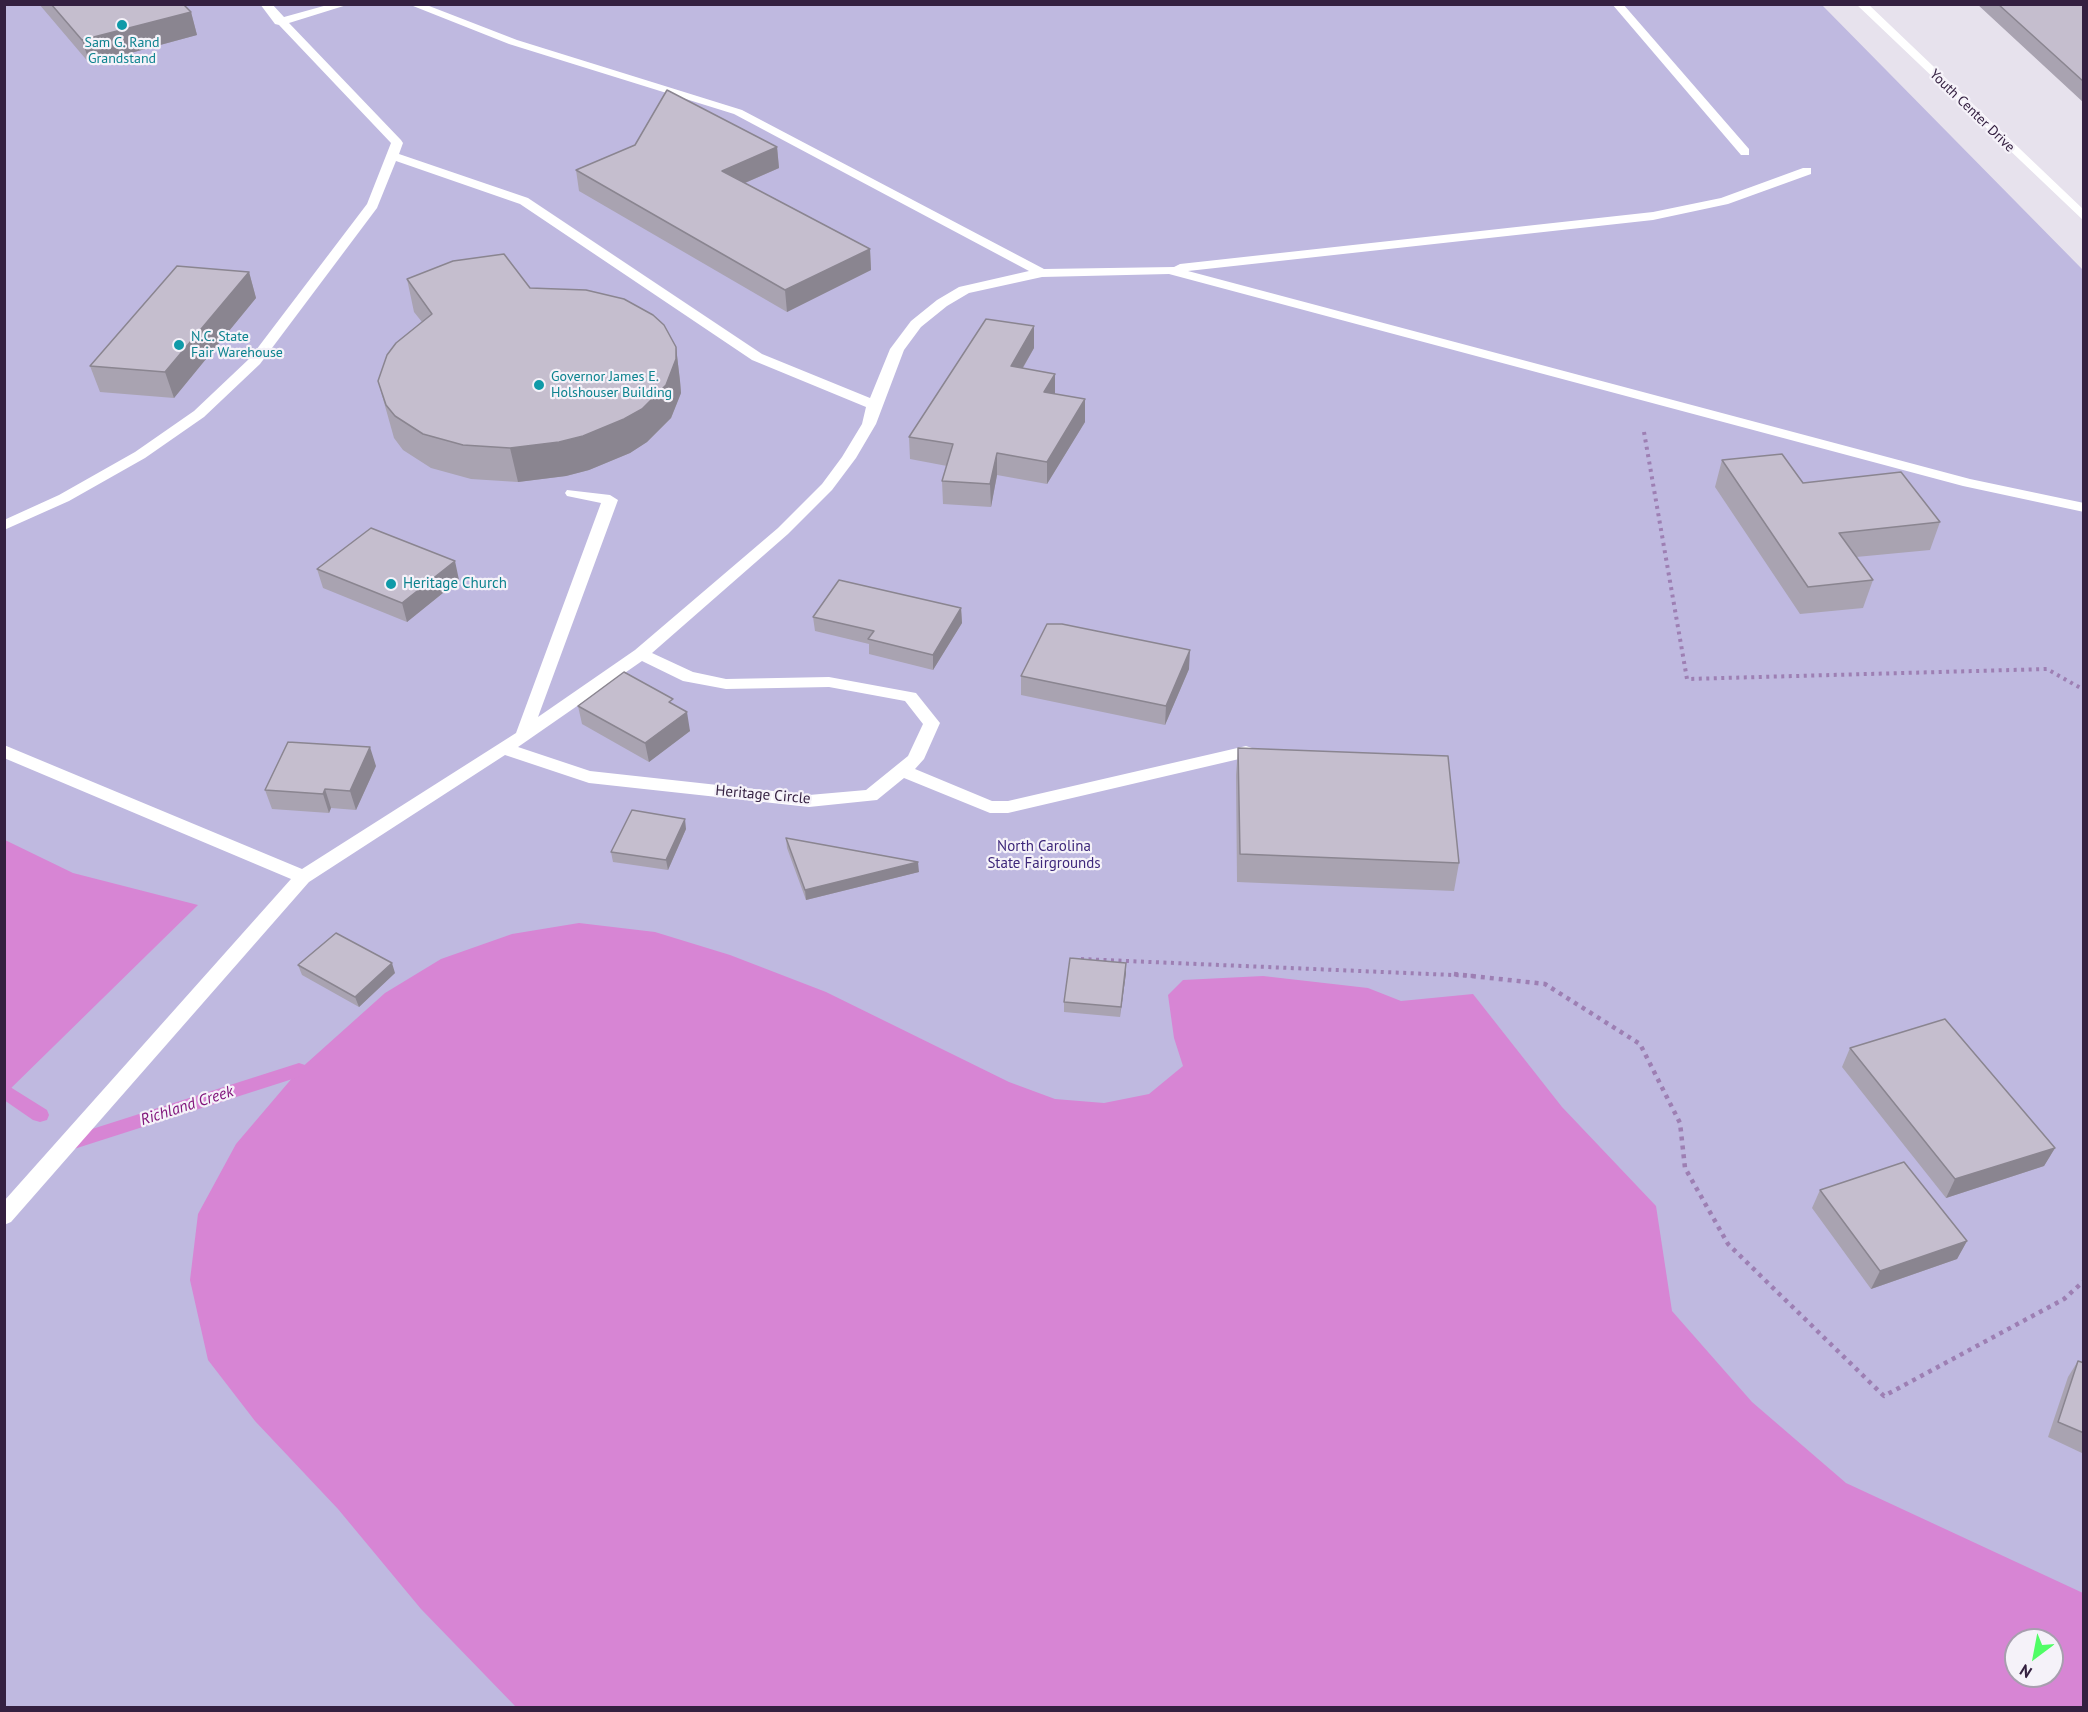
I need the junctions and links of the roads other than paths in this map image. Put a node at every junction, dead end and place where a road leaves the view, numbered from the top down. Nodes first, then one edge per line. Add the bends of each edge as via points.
1 (265, 4) edge
2 (345, 4) edge
3 (413, 4) edge
4 (1617, 4) edge
5 (1861, 4) edge
6 (279, 22) junction
7 (1746, 152) dead end
8 (392, 156) junction
9 (1807, 171) dead end
10 (2084, 217) edge
11 (1170, 270) junction
12 (1042, 273) junction
13 (874, 405) junction
14 (572, 493) dead end
15 (2084, 508) edge
16 (4, 526) edge
17 (641, 654) junction
18 (523, 736) junction
19 (504, 748) junction
20 (4, 751) edge
21 (1246, 752) edge
22 (902, 770) junction
23 (303, 877) junction
24 (4, 1216) edge

1 - 6 street
2 - 6 street
3 - 12 street via 513,42 738,112
4 - 7 street
5 - 10 street, Youth Center Drive
6 - 8 street via 397,143
8 - 13 street via 524,201 758,357
8 - 16 street via 373,205 247,368 199,414 64,498
9 - 11 street via 1724,201 1653,216
11 - 12 street
11 - 15 street via 1968,483
12 - 13 street via 964,290 942,303 916,324 897,350
13 - 17 street via 869,424 827,487 752,559
14 - 18 street via 610,500
17 - 18 street
17 - 22 street, Heritage Circle via 689,677 726,684 829,682 910,697 932,723 915,759
18 - 19 street
19 - 22 street, Heritage Circle via 589,777 809,801 871,796
19 - 23 street
20 - 23 street
21 - 22 street via 1008,807 990,807
23 - 24 street

